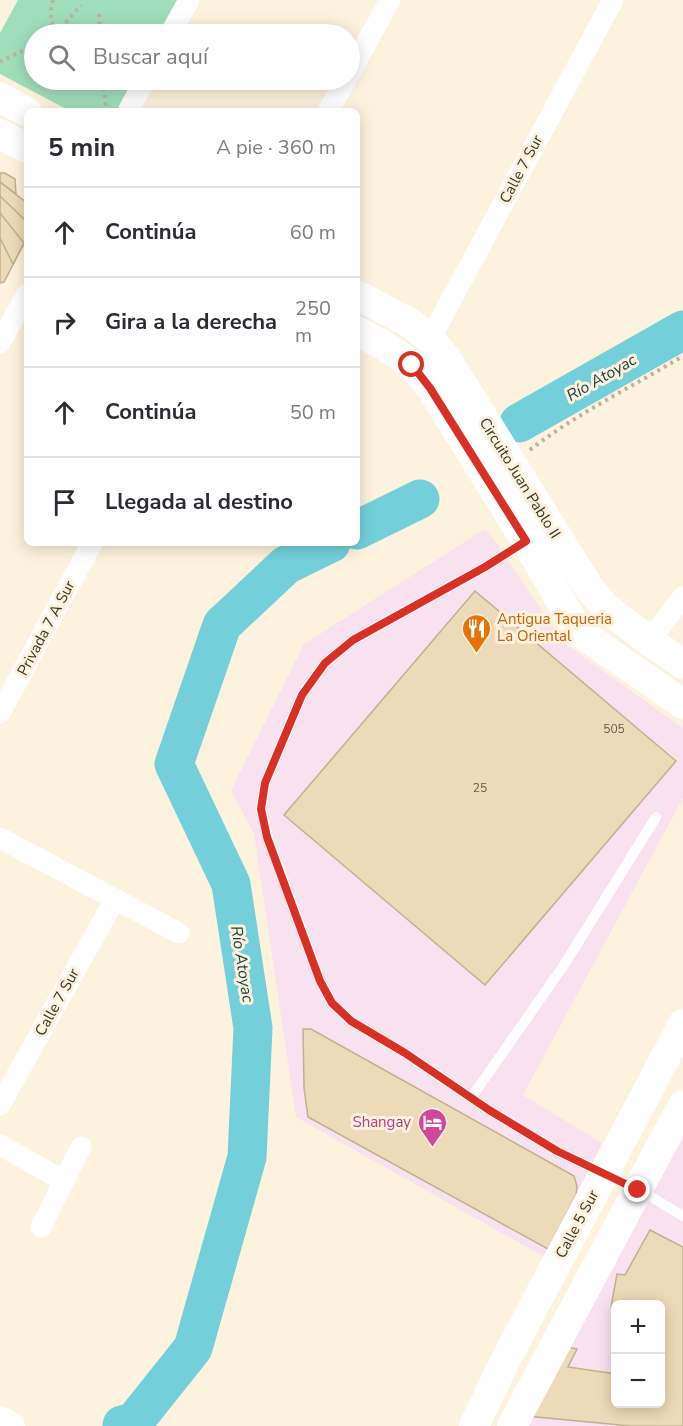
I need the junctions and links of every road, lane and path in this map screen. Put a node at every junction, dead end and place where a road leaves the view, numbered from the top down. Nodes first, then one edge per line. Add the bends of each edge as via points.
1 (53, 0) edge
2 (189, 0) edge
3 (390, 0) edge
4 (613, 0) edge
5 (81, 5) dead end
6 (99, 14) dead end
7 (52, 24) edge
8 (65, 24) edge
9 (100, 24) edge
10 (176, 24) edge
11 (24, 50) edge
12 (360, 55) edge
13 (0, 62) edge
14 (104, 90) edge
15 (140, 90) edge
16 (340, 90) edge
17 (0, 97) edge
18 (106, 108) edge
19 (130, 108) edge
20 (330, 108) edge
21 (24, 110) edge
22 (0, 134) edge
23 (24, 146) edge
24 (360, 297) edge
25 (24, 299) edge
26 (360, 333) edge
27 (430, 339) junction
28 (0, 343) edge
29 (683, 356) edge
30 (514, 468) junction
31 (526, 541) junction
32 (90, 546) edge
33 (683, 597) edge
34 (649, 641) junction
35 (683, 664) edge
36 (683, 704) edge
37 (0, 713) edge
38 (656, 817) dead end
39 (0, 838) edge
40 (115, 899) junction
41 (179, 933) dead end
42 (683, 1024) edge
43 (471, 1098) junction
44 (0, 1105) edge
45 (683, 1106) edge
46 (0, 1145) edge
47 (81, 1147) dead end
48 (604, 1173) junction
49 (64, 1181) junction
50 (638, 1190) junction
51 (683, 1216) edge
52 (41, 1227) dead end
53 (505, 1361) junction
54 (539, 1376) junction
55 (0, 1421) edge
56 (515, 1425) edge
57 (10, 1426) edge
58 (474, 1426) edge

1 - 7 path
2 - 10 street
3 - 12 street
4 - 27 street, Calle 7 Sur
5 - 8 path
6 - 9 path
11 - 13 path
14 - 18 path
15 - 19 street
16 - 20 street
17 - 21 main road
22 - 23 main road
24 - 27 main road, Circuito Juan Pablo II via 410,323
25 - 28 street
26 - 31 main road, Circuito Juan Pablo II via 412,365
27 - 30 main road, Circuito Juan Pablo II via 446,358
29 - 30 path via 544,439
30 - 34 main road, Circuito Juan Pablo II via 588,586 604,606
31 - 36 main road, Circuito Juan Pablo II via 585,636
31 - 43 lane via 353,640 325,663 302,695 265,783 261,809 267,837 320,981 332,1003 351,1021
32 - 37 street, Privada 7 A Sur
33 - 34 street
34 - 35 main road, Circuito Juan Pablo II
38 - 43 lane via 564,965
39 - 40 street
40 - 41 street
40 - 44 street, Calle 7 Sur
42 - 48 main road, Calle 5 Sur
43 - 48 lane via 557,1151
45 - 50 main road
46 - 49 street
47 - 49 street
48 - 50 lane
48 - 53 main road, Calle 5 Sur
49 - 52 street
50 - 51 lane
50 - 54 main road
53 - 54 main road
53 - 58 main road, Calle 5 Sur
54 - 56 main road
55 - 57 main road

